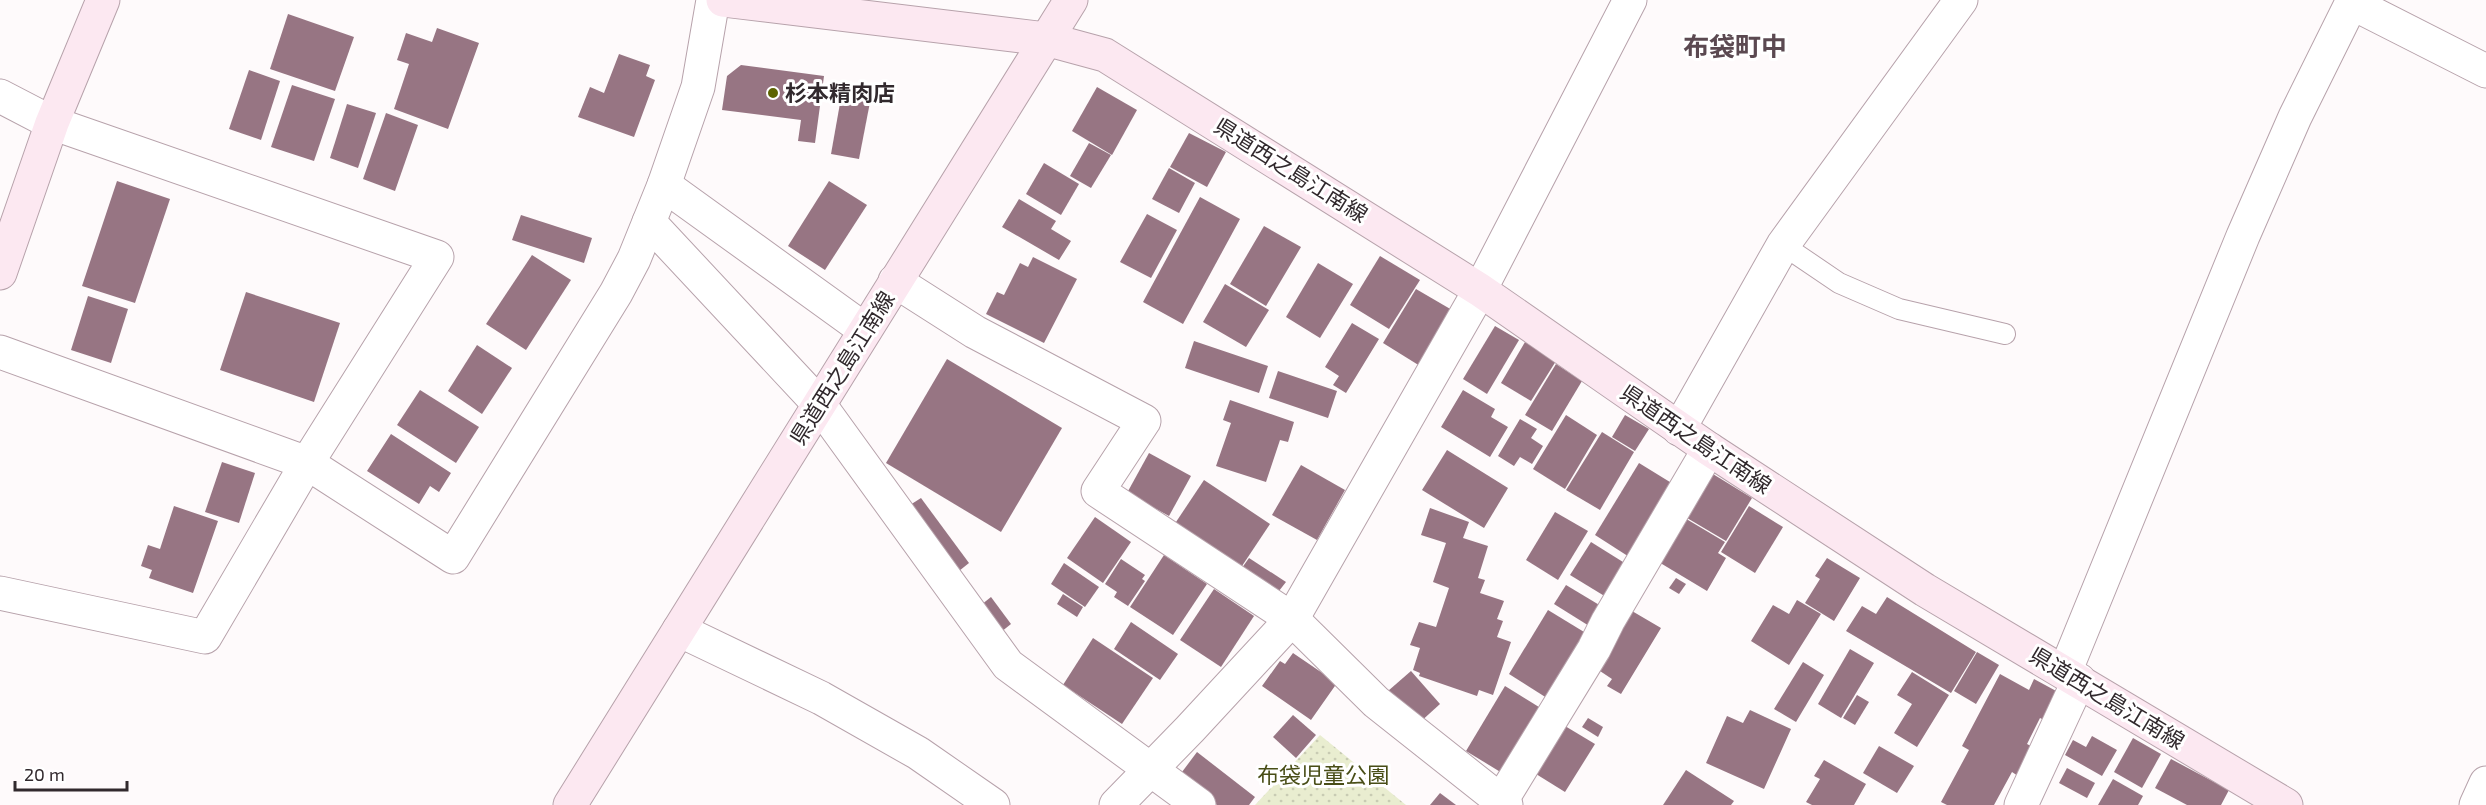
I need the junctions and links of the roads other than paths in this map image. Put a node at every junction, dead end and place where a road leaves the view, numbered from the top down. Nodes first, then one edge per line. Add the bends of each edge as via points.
1 (103, 0) edge
2 (713, 0) edge
3 (723, 0) edge
4 (1071, 0) edge
5 (1630, 0) edge
6 (1961, 0) edge
7 (2350, 1) edge
8 (1046, 39) junction
9 (2486, 71) edge
10 (0, 96) edge
11 (52, 123) junction
12 (664, 185) junction
13 (649, 222) junction
14 (1783, 245) junction
15 (0, 273) edge
16 (896, 281) junction
17 (1480, 290) junction
18 (865, 330) junction
19 (2005, 334) dead end
20 (0, 352) edge
21 (819, 404) junction
22 (1679, 429) junction
23 (1709, 449) junction
24 (307, 463) junction
25 (0, 592) edge
26 (1292, 619) junction
27 (679, 630) junction
28 (2072, 676) junction
29 (1153, 769) junction
30 (2486, 783) edge
31 (1504, 803) edge
32 (570, 805) edge
33 (993, 805) edge
34 (1116, 805) edge
35 (1199, 805) edge
36 (2021, 805) edge
37 (2286, 805) edge
38 (2476, 805) edge

1 - 11 main road
2 - 12 street via 698,87
3 - 8 main road
4 - 8 main road
5 - 17 street
6 - 14 street
7 - 9 street
7 - 28 street via 2252,215
8 - 16 main road, 県道西之島江南線
8 - 17 main road, 県道西之島江南線 via 1106,55
10 - 11 street
11 - 15 main road
11 - 24 street via 437,257
12 - 13 street
12 - 18 street
13 - 21 street
13 - 24 street via 616,293 453,557
14 - 19 lane via 1839,283 1899,309
14 - 22 street
16 - 18 main road, 県道西之島江南線
16 - 26 street via 975,332 1144,421 1098,491
17 - 22 main road, 県道西之島江南線
17 - 26 street
18 - 21 main road, 県道西之島江南線
20 - 24 street
21 - 27 main road, 県道西之島江南線
21 - 29 street via 1008,665
22 - 23 main road, 県道西之島江南線
23 - 28 main road, 県道西之島江南線 via 1924,590
23 - 31 street
24 - 25 street via 205,637
26 - 29 street
26 - 31 street via 1376,702
27 - 32 main road, 県道西之島江南線
27 - 33 street via 830,704 918,753
28 - 36 street
28 - 37 main road, 県道西之島江南線
29 - 34 street
29 - 35 street
30 - 38 street

